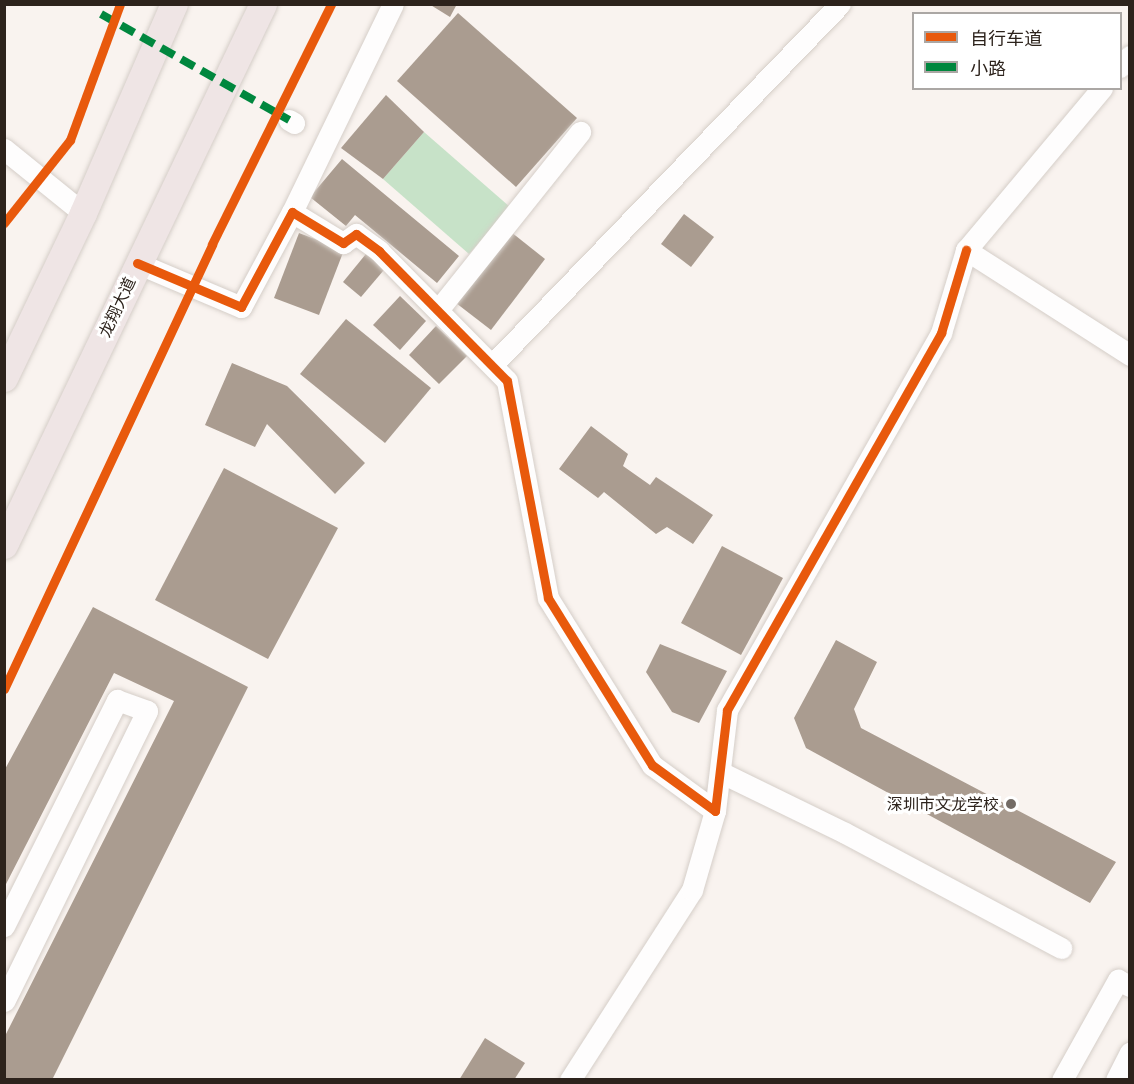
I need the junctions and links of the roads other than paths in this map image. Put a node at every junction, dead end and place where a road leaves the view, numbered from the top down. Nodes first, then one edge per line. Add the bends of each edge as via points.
1 (174, 4) edge
2 (263, 4) edge
3 (393, 4) edge
4 (840, 4) edge
5 (1100, 90) edge
6 (580, 132) dead end
7 (4, 149) edge
8 (292, 212) junction
9 (83, 213) junction
10 (966, 250) junction
11 (138, 263) junction
12 (438, 310) junction
13 (1130, 355) edge
14 (492, 365) junction
15 (4, 378) edge
16 (4, 545) edge
17 (720, 772) junction
18 (715, 811) junction
19 (4, 926) edge
20 (1061, 948) dead end
21 (1130, 986) edge
22 (4, 1001) edge
23 (1130, 1052) edge
24 (570, 1080) edge
25 (1062, 1080) edge
26 (1116, 1080) edge

1 - 9 main road
2 - 11 main road, 龙翔大道
3 - 8 street
4 - 14 street
5 - 10 street
6 - 12 street
7 - 9 street
8 - 11 street via 241,307
8 - 12 street via 343,243 356,234 380,251
9 - 15 main road
10 - 13 street
10 - 17 street via 941,333 727,710
11 - 16 main road, 龙翔大道
12 - 14 street
14 - 18 street via 507,381 548,597 652,765
17 - 18 street
17 - 20 street via 845,832
18 - 24 street via 692,891
19 - 22 street via 117,700 147,711
21 - 25 street via 1118,980
23 - 26 street

